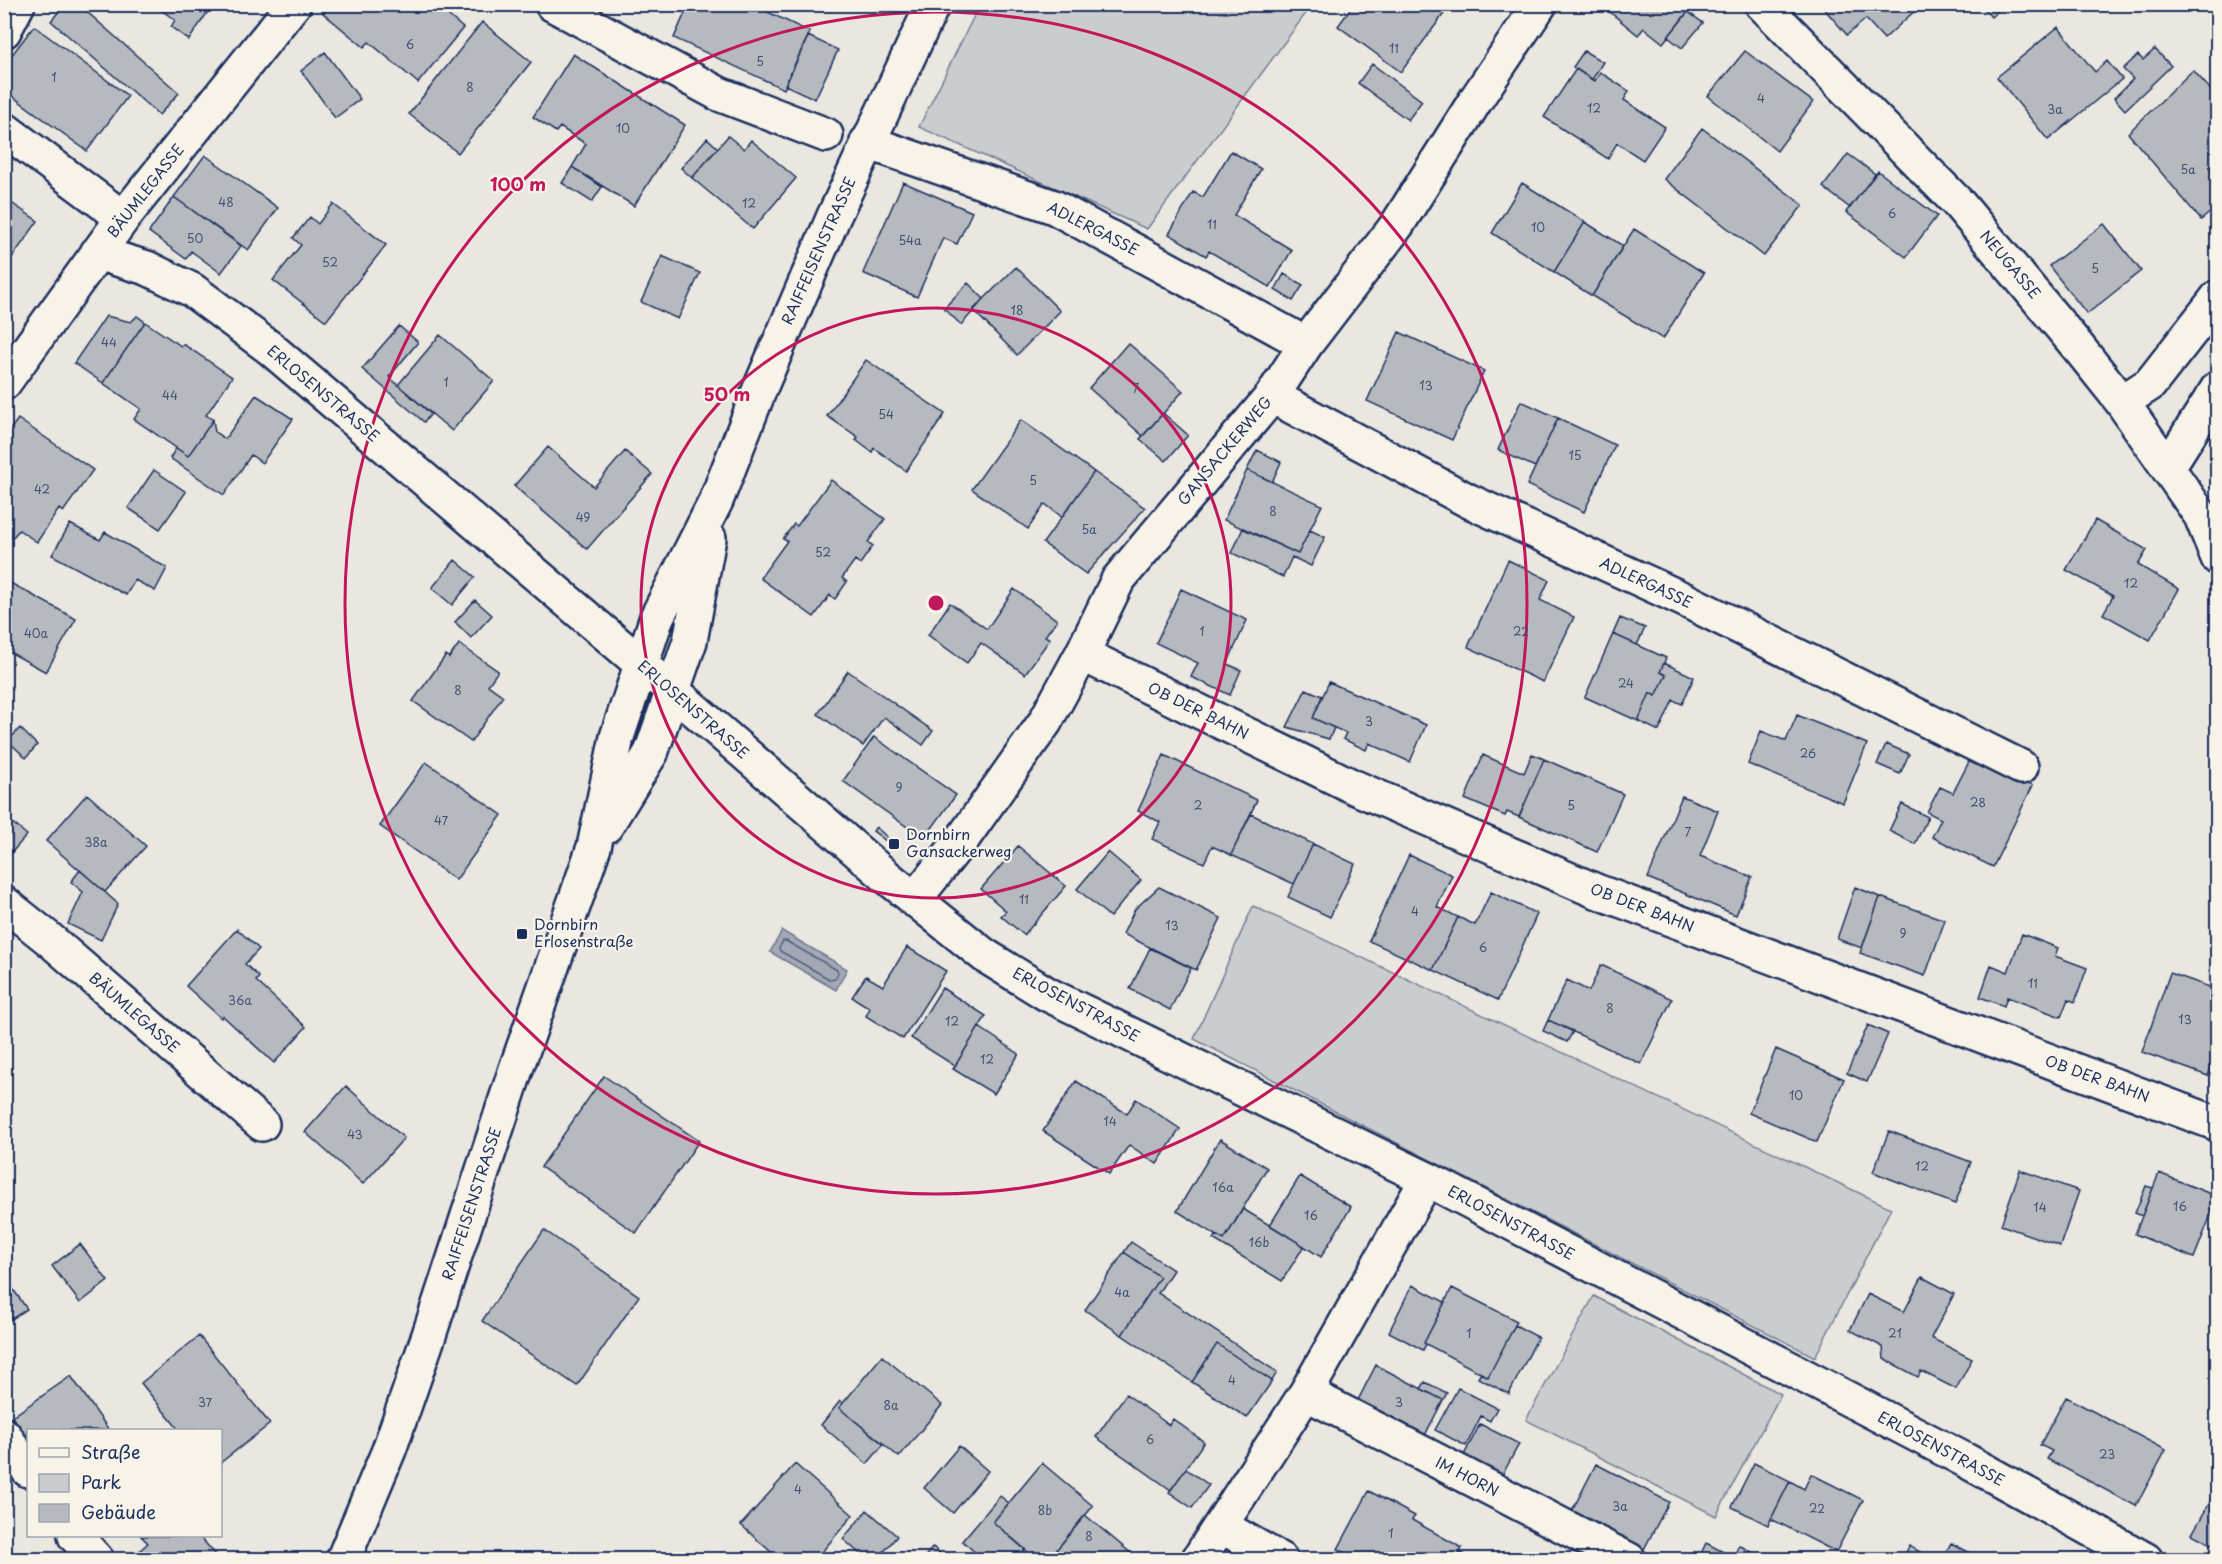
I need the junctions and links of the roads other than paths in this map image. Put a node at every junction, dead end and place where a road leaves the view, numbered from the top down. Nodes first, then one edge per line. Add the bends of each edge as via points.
1 (18, 4) edge
2 (294, 4) edge
3 (552, 4) edge
4 (933, 4) edge
5 (1540, 4) edge
6 (1762, 4) edge
7 (4, 31) edge
8 (4, 129) edge
9 (826, 135) dead end
10 (867, 142) junction
11 (123, 218) junction
12 (98, 254) junction
13 (2217, 297) edge
14 (1306, 344) junction
15 (4, 383) edge
16 (2217, 388) edge
17 (1272, 396) junction
18 (2122, 402) junction
19 (2168, 467) junction
20 (716, 501) junction
21 (2217, 558) edge
22 (1082, 654) junction
23 (640, 665) junction
24 (673, 691) junction
25 (2022, 767) dead end
26 (594, 847) junction
27 (914, 900) junction
28 (4, 903) edge
29 (262, 1124) dead end
30 (2217, 1124) edge
31 (1427, 1179) junction
32 (1306, 1393) junction
33 (4, 1435) edge
34 (27, 1469) edge
35 (1221, 1526) junction
36 (76, 1537) edge
37 (97, 1560) edge
38 (343, 1560) edge
39 (1198, 1560) edge
40 (1281, 1560) edge
41 (1629, 1560) edge
42 (2146, 1560) edge

1 - 7 street
2 - 11 street, BÄUMLEGASSE
3 - 9 street via 719,94
4 - 10 street, RAIFFEISENSTRASSE
5 - 14 street, GANSACKERWEG via 1397,225
6 - 18 street, NEUGASSE via 1958,203
8 - 11 street
10 - 14 street, ADLERGASSE via 1054,207
10 - 20 street, RAIFFEISENSTRASSE via 785,329
11 - 12 street, BÄUMLEGASSE
12 - 15 street, BÄUMLEGASSE
12 - 23 street, ERLOSENSTRASSE via 147,268 192,290 261,342
13 - 18 street via 2150,384
14 - 17 street, GANSACKERWEG
16 - 19 street
17 - 22 street, GANSACKERWEG via 1118,580
17 - 25 street, ADLERGASSE via 1469,501 1685,600
18 - 19 street, NEUGASSE
19 - 21 street, NEUGASSE via 2201,516
20 - 23 street, RAIFFEISENSTRASSE via 657,617
20 - 24 street, RAIFFEISENSTRASSE via 690,641
22 - 27 street, GANSACKERWEG via 1045,722
22 - 30 street, OB DER BAHN via 1354,787 1588,888
23 - 24 street, ERLOSENSTRASSE
23 - 26 street, RAIFFEISENSTRASSE via 617,737
24 - 26 street, RAIFFEISENSTRASSE via 651,753
24 - 27 street, ERLOSENSTRASSE
26 - 38 street, RAIFFEISENSTRASSE via 425,1345
27 - 31 street, ERLOSENSTRASSE via 984,956 1047,994
28 - 29 street, BÄUMLEGASSE
31 - 32 street
31 - 42 street, ERLOSENSTRASSE via 1965,1460
32 - 35 street
32 - 41 street, IM HORN
33 - 34 street
35 - 39 street
35 - 40 street
36 - 37 street

